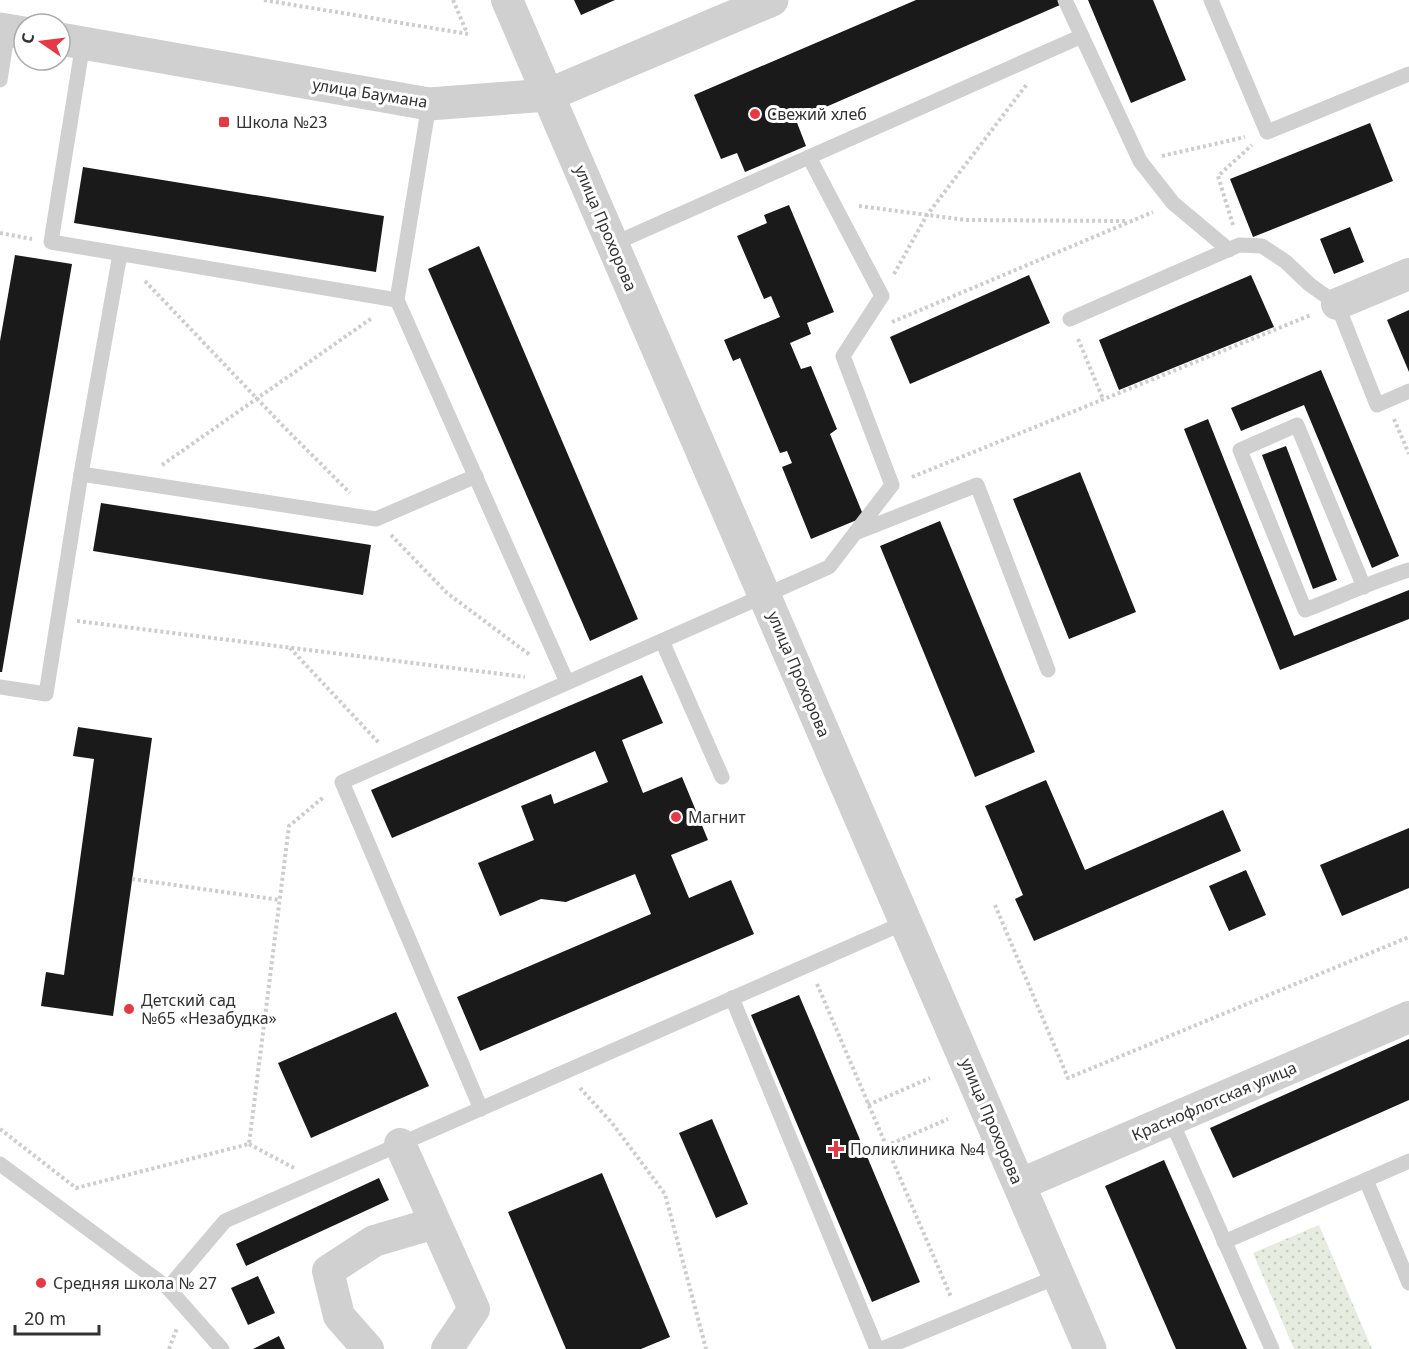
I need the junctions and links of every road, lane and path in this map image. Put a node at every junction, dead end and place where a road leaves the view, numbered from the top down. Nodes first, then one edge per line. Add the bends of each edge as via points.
1 (264, 0) edge
2 (453, 0) edge
3 (507, 0) edge
4 (772, 0) edge
5 (1065, 0) edge
6 (1211, 0) edge
7 (11, 31) edge
8 (1082, 36) junction
9 (72, 41) edge
10 (1054, 49) junction
11 (69, 72) edge
12 (1409, 74) edge
13 (0, 80) edge
14 (548, 95) junction
15 (429, 104) junction
16 (1267, 132) junction
17 (809, 157) junction
18 (1140, 161) junction
19 (833, 202) junction
20 (1173, 203) junction
21 (927, 215) junction
22 (1130, 222) junction
23 (0, 232) edge
24 (51, 242) junction
25 (613, 243) junction
26 (1234, 248) junction
27 (120, 254) junction
28 (1409, 274) edge
29 (882, 296) junction
30 (397, 300) junction
31 (1337, 304) junction
32 (1070, 319) joint
33 (855, 338) junction
34 (1409, 392) edge
35 (256, 398) junction
36 (1103, 399) junction
37 (1386, 401) junction
38 (1408, 451) edge
39 (81, 474) junction
40 (476, 476) junction
41 (137, 483) junction
42 (892, 485) junction
43 (376, 519) junction
44 (855, 533) junction
45 (1409, 570) edge
46 (1364, 587) junction
47 (765, 596) junction
48 (58, 619) junction
49 (662, 641) junction
50 (290, 648) junction
51 (530, 655) dead end
52 (1048, 670) dead end
53 (567, 682) junction
54 (0, 687) edge
55 (393, 759) junction
56 (722, 777) dead end
57 (342, 782) junction
58 (132, 879) dead end
59 (280, 900) junction
60 (995, 905) dead end
61 (906, 922) junction
62 (1409, 937) edge
63 (809, 964) junction
64 (732, 998) junction
65 (1409, 1017) edge
66 (566, 1071) junction
67 (930, 1078) dead end
68 (868, 1105) junction
69 (481, 1109) junction
70 (948, 1119) dead end
71 (1171, 1120) junction
72 (0, 1129) edge
73 (249, 1144) junction
74 (400, 1144) junction
75 (886, 1146) junction
76 (1409, 1161) edge
77 (0, 1164) edge
78 (1366, 1180) junction
79 (317, 1181) junction
80 (1019, 1185) junction
81 (435, 1223) junction
82 (1224, 1242) junction
83 (1059, 1276) junction
84 (1409, 1283) edge
85 (168, 1288) junction
86 (959, 1317) junction
87 (222, 1349) edge
88 (368, 1349) edge
89 (447, 1349) edge
90 (706, 1349) edge
91 (877, 1349) edge
92 (882, 1349) edge
93 (1090, 1349) edge
94 (1272, 1349) edge

1 - 2 path via 468,34
3 - 14 street, улица Прохорова
4 - 14 street, улица Баумана
5 - 8 lane
6 - 16 lane
7 - 13 lane
8 - 10 lane
8 - 18 lane
9 - 15 street, улица Баумана
10 - 17 lane
10 - 21 path
11 - 24 lane
12 - 16 lane
14 - 15 street, улица Баумана
14 - 25 street, улица Прохорова
15 - 30 lane
16 - 18 path
16 - 26 path via 1218,176
17 - 19 lane
17 - 25 lane
18 - 20 lane
19 - 21 path
19 - 29 lane
20 - 22 path
20 - 26 lane
21 - 22 path via 966,220
21 - 29 path
22 - 33 path
23 - 24 path
24 - 27 lane
25 - 47 street, улица Прохорова
26 - 31 lane via 1262,246
26 - 32 lane
27 - 30 lane
27 - 35 path
27 - 39 lane
28 - 31 street
29 - 33 lane
30 - 35 path
30 - 40 lane
31 - 36 path
31 - 37 lane via 1377,405
32 - 36 path
33 - 42 lane via 843,356
34 - 37 lane
35 - 41 path
35 - 43 path
36 - 42 path
37 - 38 path
39 - 41 lane
39 - 48 lane
40 - 43 lane
40 - 53 lane
41 - 43 lane
42 - 44 lane
43 - 51 path via 447,593
44 - 47 lane via 828,567
44 - 52 lane via 977,485
45 - 46 lane
46 - 46 lane via 1305,610 1240,450 1298,424
47 - 49 lane
47 - 61 street, улица Прохорова
48 - 50 path
48 - 54 lane via 46,693
49 - 53 lane
49 - 56 lane
50 - 53 path
50 - 55 path
53 - 55 lane
55 - 57 lane
57 - 59 path via 289,826
57 - 69 lane
58 - 59 path
59 - 73 path
60 - 62 path via 1068,1078
61 - 63 lane
61 - 80 street, улица Прохорова
63 - 64 lane
63 - 68 path
64 - 66 lane
64 - 91 lane
65 - 71 street, Краснофлотская улица
66 - 69 lane
66 - 90 path via 612,1123 664,1194
67 - 68 path
68 - 75 path
69 - 74 lane
70 - 75 path
71 - 80 street, Краснофлотская улица
71 - 82 lane
72 - 73 path via 76,1188
73 - 79 path
74 - 79 lane
74 - 81 street
75 - 86 path
76 - 78 lane
77 - 85 lane
78 - 82 lane
78 - 84 lane
79 - 85 lane via 225,1221
80 - 83 street, улица Прохорова
81 - 88 street via 374,1241 328,1271 339,1316
81 - 89 street via 474,1309
82 - 94 lane
83 - 86 lane
83 - 93 street, улица Прохорова
85 - 87 lane
86 - 92 lane

